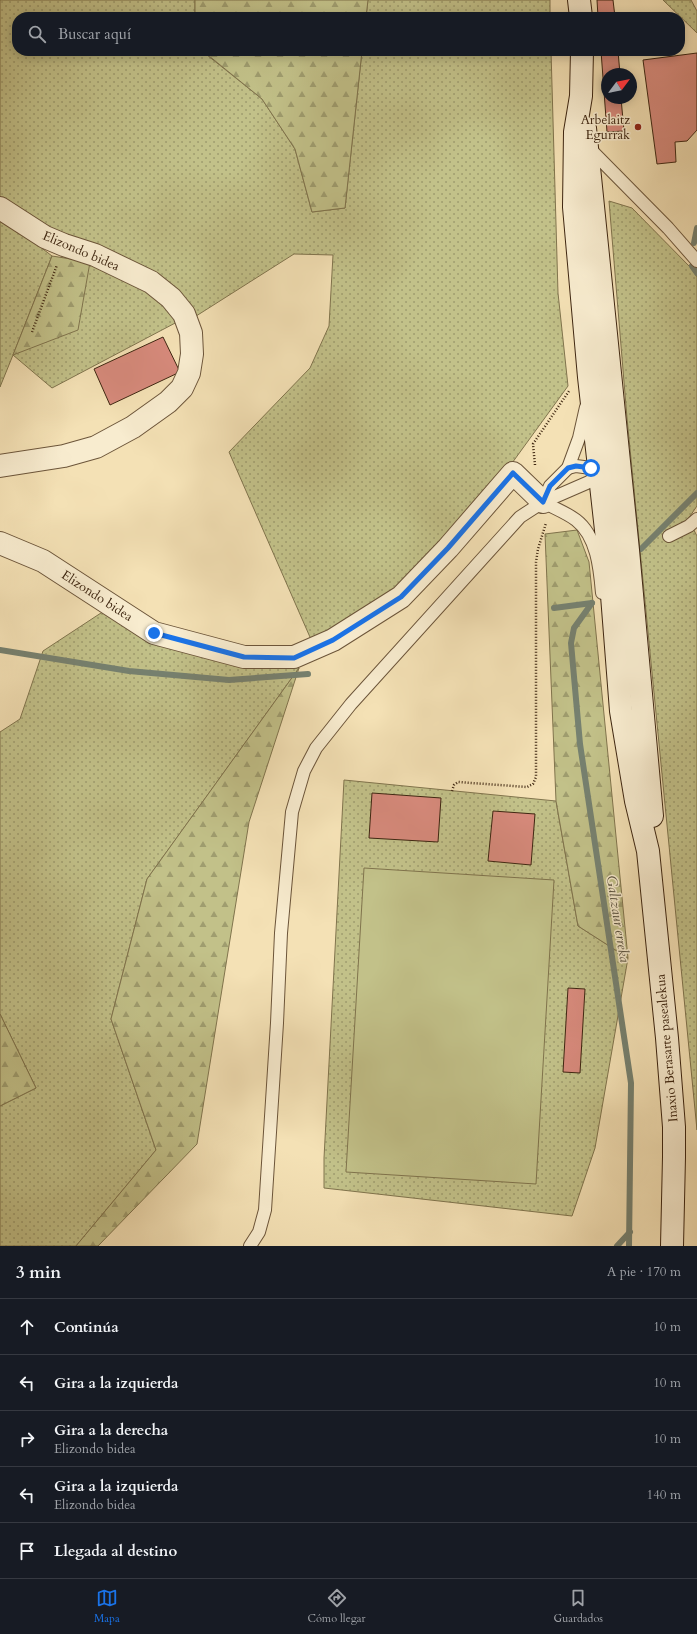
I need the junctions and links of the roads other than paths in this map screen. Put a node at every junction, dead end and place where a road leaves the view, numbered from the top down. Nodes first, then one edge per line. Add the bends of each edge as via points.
1 (579, 0) edge
2 (580, 12) edge
3 (582, 56) edge
4 (580, 96) junction
5 (588, 147) junction
6 (0, 208) edge
7 (597, 235) junction
8 (697, 261) edge
9 (589, 376) junction
10 (0, 466) edge
11 (605, 466) junction
12 (568, 468) junction
13 (612, 493) joint
14 (545, 512) junction
15 (697, 519) edge
16 (669, 536) dead end
17 (0, 543) edge
18 (621, 711) junction
19 (643, 719) junction
20 (648, 851) junction
21 (250, 1246) edge
22 (672, 1246) edge

1 - 2 main road
3 - 4 main road
4 - 5 main road
4 - 9 main road via 575,132 574,207
5 - 7 main road
5 - 8 lane
6 - 10 main road, Elizondo bidea via 45,237 95,255 151,282 171,298 184,314 191,333 192,354 189,373 182,388 154,414 116,437 96,447 64,456
7 - 11 main road via 593,265
7 - 19 main road
9 - 11 main road
9 - 12 lane via 586,411 580,438
11 - 12 lane
11 - 13 lane
11 - 14 lane via 590,482
11 - 18 main road via 609,558
12 - 14 lane via 550,486
13 - 19 main road via 628,676
14 - 17 main road, Elizondo bidea via 513,473 448,548 401,597 333,640 294,658 244,657 154,633 43,561
14 - 18 lane via 577,520 587,532 596,553 602,590 609,675
14 - 21 lane via 520,517 366,688 316,748 304,771 292,812 281,933 265,1210 259,1232
15 - 16 lane
18 - 20 main road via 636,801
19 - 20 main road via 653,829
20 - 22 main road, Inaxio Berasarte pasealekua via 674,1127

